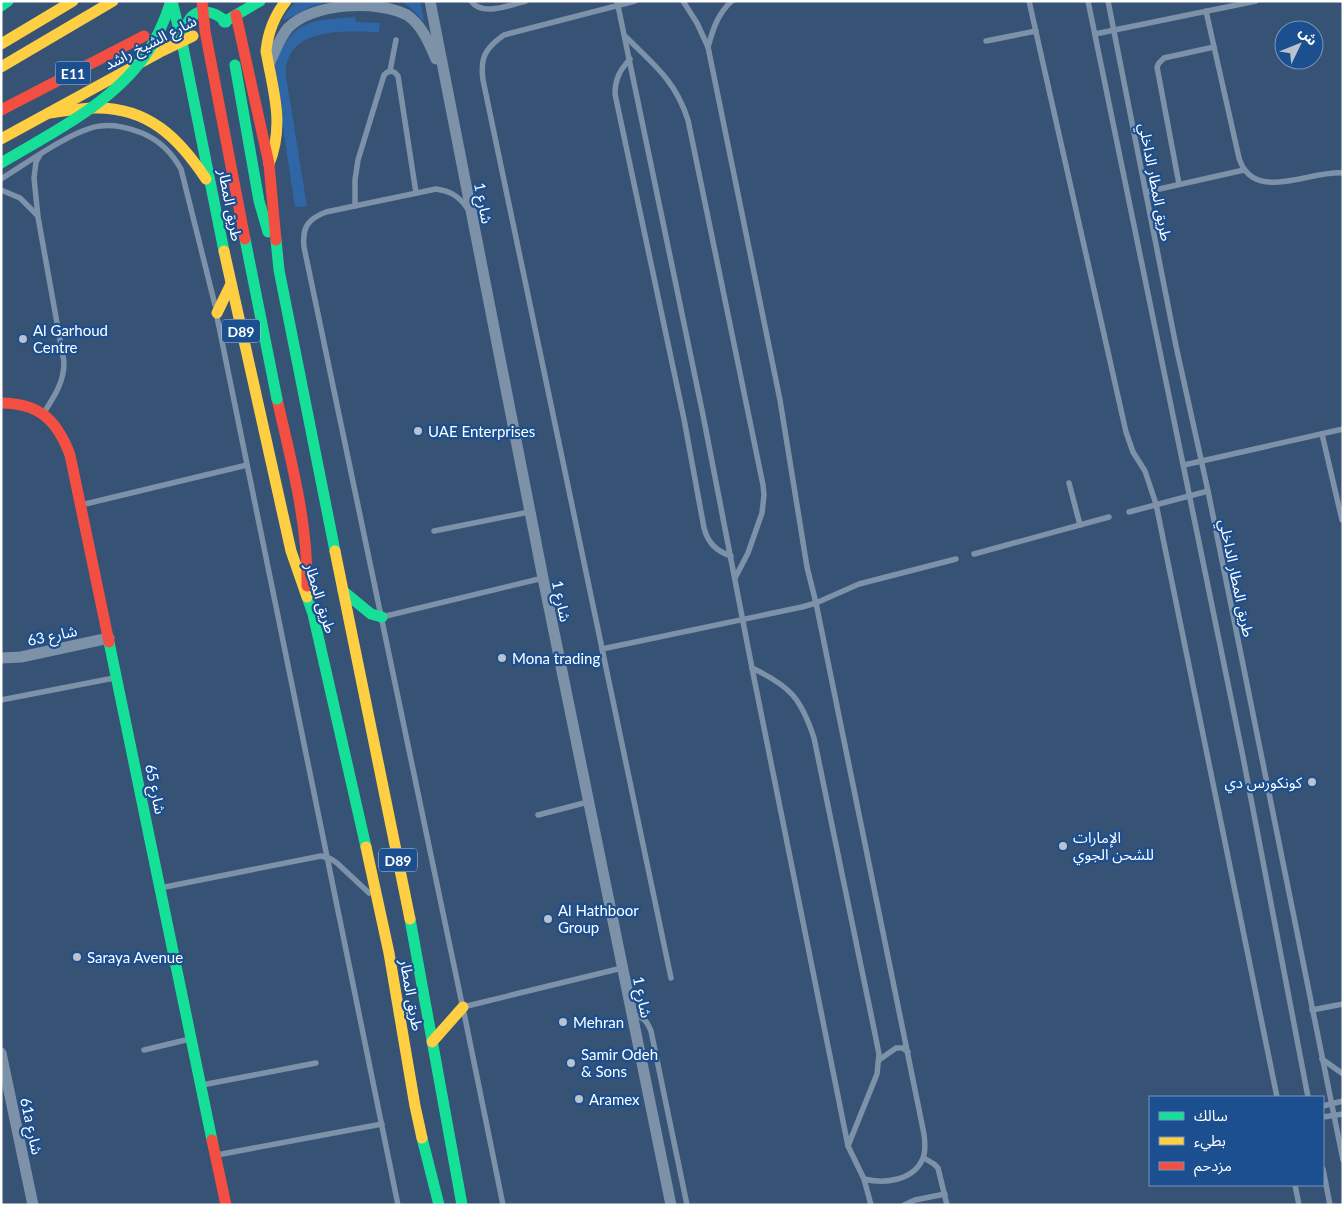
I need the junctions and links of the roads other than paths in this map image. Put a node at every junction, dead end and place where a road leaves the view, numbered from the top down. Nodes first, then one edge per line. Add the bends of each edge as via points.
1 (8, 1) edge
2 (73, 1) edge
3 (113, 1) edge
4 (172, 1) edge
5 (202, 1) edge
6 (216, 1) edge
7 (232, 1) edge
8 (260, 1) edge
9 (286, 1) edge
10 (430, 1) edge
11 (470, 1) edge
12 (526, 1) edge
13 (636, 1) edge
14 (683, 1) edge
15 (732, 1) edge
16 (1029, 1) edge
17 (1088, 1) edge
18 (1108, 1) edge
19 (1256, 1) edge
20 (627, 2) edge
21 (618, 3) edge
22 (1, 6) edge
23 (1206, 11) junction
24 (236, 15) junction
25 (226, 22) junction
26 (1036, 30) junction
27 (1114, 30) junction
28 (1095, 34) junction
29 (144, 36) dead end
30 (626, 37) junction
31 (396, 40) dead end
32 (986, 41) dead end
33 (182, 42) junction
34 (1, 44) edge
35 (1214, 46) junction
36 (708, 47) junction
37 (630, 59) junction
38 (268, 66) junction
39 (1, 67) edge
40 (390, 71) junction
41 (445, 80) junction
42 (1, 110) edge
43 (49, 113) junction
44 (1, 139) edge
45 (40, 155) junction
46 (1, 163) edge
47 (269, 164) junction
48 (1244, 170) junction
49 (1343, 173) edge
50 (1, 179) edge
51 (1179, 184) junction
52 (212, 188) junction
53 (1, 190) edge
54 (1146, 192) junction
55 (416, 193) junction
56 (355, 206) junction
57 (471, 213) junction
58 (38, 217) junction
59 (279, 270) junction
60 (231, 284) junction
61 (217, 313) junction
62 (1, 403) edge
63 (43, 414) junction
64 (1343, 429) edge
65 (1322, 434) junction
66 (1201, 461) junction
67 (1184, 465) junction
68 (247, 466) junction
69 (1069, 483) dead end
70 (1208, 491) junction
71 (1190, 495) junction
72 (1156, 504) junction
73 (81, 505) junction
74 (530, 512) junction
75 (1129, 512) dead end
76 (1109, 517) dead end
77 (1342, 520) edge
78 (1080, 525) junction
79 (434, 532) dead end
80 (974, 554) dead end
81 (731, 556) junction
82 (956, 559) dead end
83 (543, 578) junction
84 (735, 578) junction
85 (343, 591) junction
86 (306, 595) junction
87 (816, 603) junction
88 (382, 617) junction
89 (743, 620) junction
90 (109, 638) junction
91 (602, 649) junction
92 (1, 658) edge
93 (752, 668) junction
94 (117, 677) junction
95 (1, 700) edge
96 (588, 802) junction
97 (538, 815) dead end
98 (326, 857) junction
99 (160, 888) junction
100 (378, 901) junction
101 (622, 968) junction
102 (671, 978) dead end
103 (1343, 1004) edge
104 (463, 1007) junction
105 (1312, 1010) junction
106 (632, 1015) junction
107 (192, 1039) junction
108 (432, 1042) junction
109 (144, 1050) dead end
110 (909, 1052) junction
111 (1, 1053) edge
112 (1321, 1059) junction
113 (879, 1060) junction
114 (316, 1064) dead end
115 (1343, 1074) edge
116 (202, 1086) junction
117 (1277, 1096) edge
118 (1308, 1096) edge
119 (1343, 1101) edge
120 (1331, 1104) junction
121 (1324, 1106) edge
122 (1343, 1114) edge
123 (1333, 1115) junction
124 (1324, 1117) edge
125 (382, 1124) junction
126 (848, 1146) junction
127 (216, 1156) junction
128 (924, 1158) junction
129 (1343, 1160) edge
130 (1324, 1174) edge
131 (864, 1179) junction
132 (433, 1185) junction
133 (1295, 1186) edge
134 (945, 1194) junction
135 (33, 1205) edge
136 (226, 1205) edge
137 (398, 1205) edge
138 (432, 1205) edge
139 (439, 1205) edge
140 (462, 1205) edge
141 (502, 1205) edge
142 (671, 1205) edge
143 (687, 1205) edge
144 (871, 1205) edge
145 (904, 1205) edge
146 (947, 1205) edge
147 (1299, 1205) edge
148 (1330, 1205) edge

1 - 22 main road
2 - 34 main road
3 - 39 main road
4 - 33 main road, طريق المطار / D89
4 - 46 main road, bridge via 154,42 124,81 106,97
5 - 86 main road, bridge via 226,146 306,538 309,562
6 - 25 main road
7 - 24 main road, طريق المطار / D89
8 - 24 main road, شارع الشيخ راشد
9 - 38 main road via 270,28 266,51
10 - 41 street, شارع 1
11 - 12 lane via 481,9
13 - 20 lane
14 - 36 lane
15 - 36 lane via 716,22
16 - 26 lane
17 - 28 lane
18 - 27 lane, طريق المطار الداخلي
19 - 23 lane
20 - 21 lane
21 - 30 lane
21 - 91 lane via 504,36 493,43 481,67
23 - 27 lane
23 - 35 lane
24 - 25 main road, شارع الشيخ راشد
24 - 47 main road, طريق المطار / D89
25 - 33 main road, شارع الشيخ راشد
25 - 33 main road via 214,12 196,14 187,23
25 - 59 main road via 259,201
26 - 32 lane
26 - 72 lane via 1126,432 1145,471
27 - 28 lane
27 - 54 lane, طريق المطار الداخلي
28 - 67 lane
29 - 42 main road, E11
30 - 37 lane
30 - 84 lane via 666,77 686,112 748,406 764,504 748,553
31 - 40 lane
33 - 43 main road, شارع الشيخ راشد
33 - 52 main road, طريق المطار / D89
35 - 48 lane
35 - 51 lane via 1164,58 1157,67
36 - 87 lane via 780,400 807,567
37 - 81 lane
37 - 81 lane via 618,75 615,94 704,528 713,547
38 - 41 street via 289,27 304,16 333,7 379,3 408,15 419,26
38 - 47 main road via 279,128 278,141
40 - 55 lane via 398,76
40 - 56 lane via 384,75 358,160
41 - 57 street, شارع 1
43 - 44 main road, شارع الشيخ راشد
43 - 52 main road via 109,109 154,122 183,147
45 - 50 lane
45 - 58 lane via 34,178
45 - 61 lane via 79,133 99,126 132,129 147,135 169,151 184,179
47 - 59 main road, طريق المطار / D89
48 - 49 lane via 1256,180 1271,183
48 - 51 lane
51 - 54 lane
52 - 60 main road, طريق المطار / D89
53 - 58 lane via 27,203
54 - 66 lane, طريق المطار الداخلي
55 - 56 lane
55 - 57 lane via 446,190 455,194
56 - 88 lane via 316,216 307,224 303,236
57 - 74 street, شارع 1
58 - 63 lane via 64,362 61,382
59 - 85 main road, طريق المطار / D89
60 - 61 main road
60 - 86 main road, طريق المطار / D89 via 291,551
61 - 68 lane
62 - 63 main road, شارع 65 via 31,407
63 - 73 main road, شارع 65 via 65,439
64 - 65 lane
65 - 66 lane
65 - 77 lane
66 - 67 lane
66 - 70 lane, طريق المطار الداخلي
67 - 71 lane
68 - 73 lane
68 - 98 lane
69 - 78 lane
70 - 71 lane
70 - 105 lane, طريق المطار الداخلي
71 - 72 lane
71 - 118 lane
72 - 75 lane
72 - 117 lane
73 - 90 main road, شارع 65
74 - 79 lane
74 - 83 street, شارع 1
76 - 78 lane
78 - 80 lane
81 - 84 lane
82 - 87 lane via 858,584
83 - 88 lane
83 - 96 street, شارع 1
84 - 89 lane
85 - 88 main road via 371,614
85 - 108 main road, طريق المطار / D89 via 416,947
86 - 100 main road, طريق المطار / D89 via 318,634
87 - 89 lane
87 - 110 lane
88 - 104 lane
89 - 91 lane
89 - 93 lane
90 - 92 street, شارع 63 via 21,657
90 - 94 main road, شارع 65
91 - 102 lane
93 - 113 lane via 773,678 792,694 807,714
93 - 126 lane
94 - 95 lane
94 - 99 main road, شارع 65
96 - 97 lane
96 - 101 street, شارع 1
98 - 99 lane via 316,856
98 - 100 lane
98 - 125 lane
99 - 107 main road, شارع 65
100 - 132 main road, طريق المطار / D89 via 415,1106
101 - 104 lane
101 - 106 street, شارع 1
103 - 105 lane
104 - 108 main road
104 - 141 lane
105 - 112 lane, طريق المطار الداخلي
106 - 142 street, شارع 1
106 - 143 lane via 644,1019 651,1031
107 - 109 lane
107 - 116 main road, شارع 65
108 - 140 main road, طريق المطار / D89
110 - 113 lane via 896,1048
110 - 128 lane via 924,1134
111 - 135 street, 61a شارع
112 - 115 lane
112 - 120 lane, طريق المطار الداخلي
113 - 126 lane via 874,1082
114 - 116 lane
116 - 127 main road, شارع 65
119 - 120 lane
120 - 121 lane
120 - 123 lane, طريق المطار الداخلي
122 - 123 lane
123 - 124 lane
123 - 129 lane, طريق المطار الداخلي
125 - 127 lane
125 - 137 lane
126 - 131 lane
127 - 136 main road, شارع 65
128 - 131 lane via 919,1166 899,1179 888,1182
128 - 134 lane via 938,1168
130 - 148 lane
131 - 144 lane
132 - 138 main road
132 - 139 main road, طريق المطار / D89
133 - 147 lane
134 - 145 lane
134 - 146 lane

